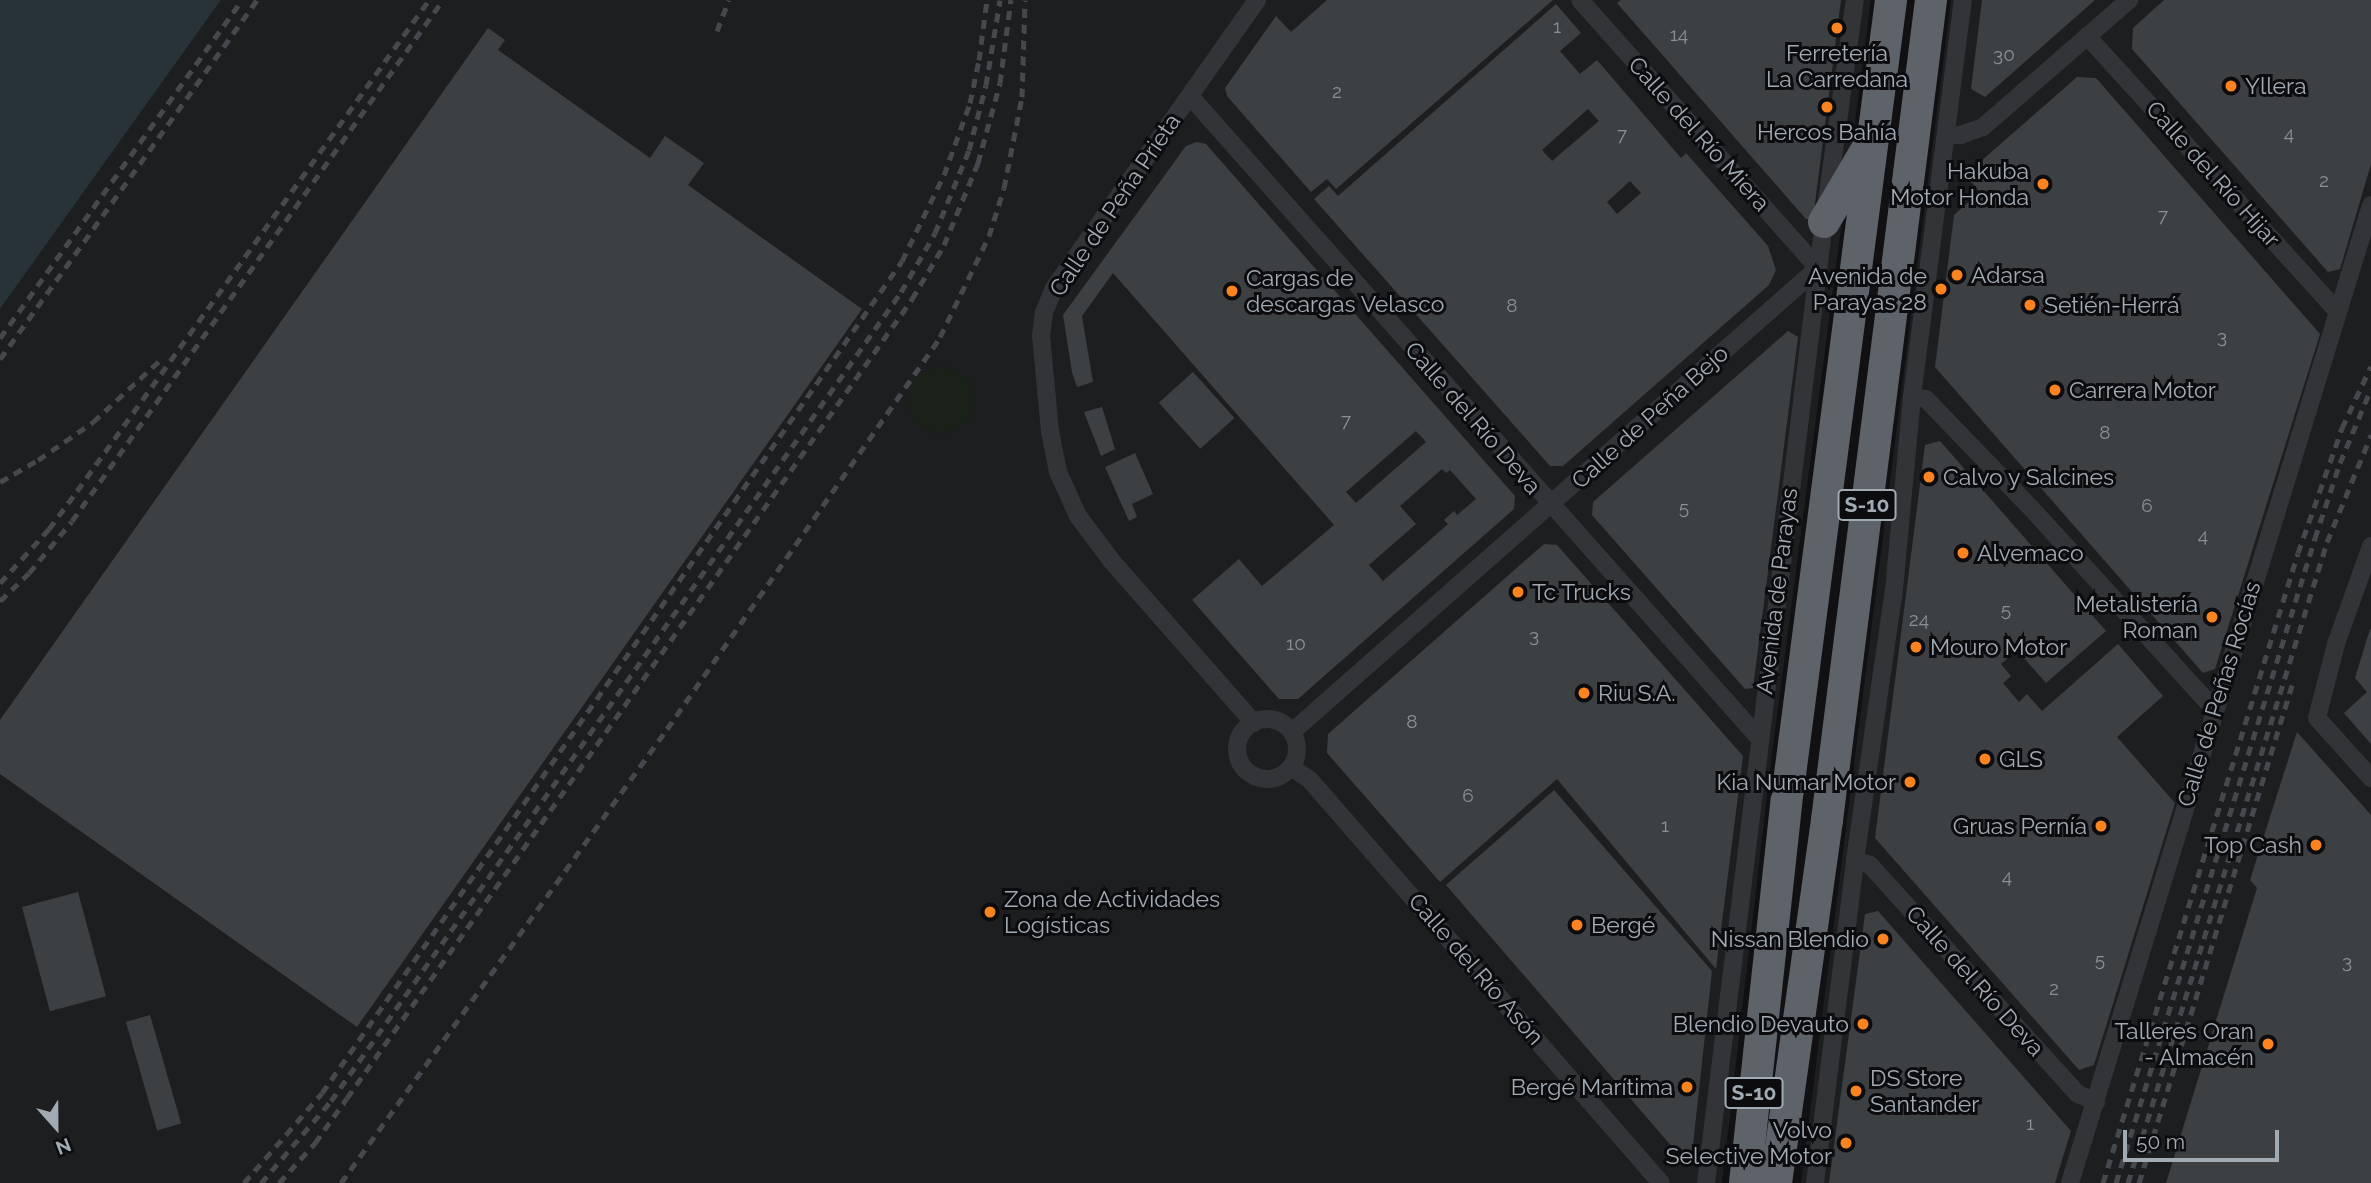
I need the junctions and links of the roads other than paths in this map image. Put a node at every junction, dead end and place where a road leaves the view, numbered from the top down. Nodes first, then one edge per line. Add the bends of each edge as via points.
1 (1257, 0) edge
2 (1580, 0) edge
3 (1855, 0) edge
4 (1891, 0) edge
5 (1931, 0) edge
6 (1963, 0) edge
7 (2129, 0) edge
8 (2087, 36) junction
9 (1190, 96) junction
10 (1874, 135) junction
11 (1946, 135) junction
12 (2371, 205) edge
13 (1824, 222) junction
14 (1818, 268) junction
15 (2338, 312) junction
16 (1912, 397) junction
17 (1550, 506) junction
18 (2371, 546) edge
19 (2214, 709) junction
20 (1254, 723) junction
21 (1292, 732) junction
22 (1759, 738) junction
23 (1291, 767) junction
24 (2371, 778) edge
25 (1855, 860) junction
26 (1764, 1004) junction
27 (1800, 1009) junction
28 (2096, 1102) junction
29 (1663, 1181) edge
30 (1710, 1181) edge
31 (1745, 1183) edge
32 (1776, 1183) edge
33 (1793, 1183) edge
34 (1815, 1183) edge
35 (2070, 1183) edge

1 - 9 street, Calle de Peña Prieta
2 - 14 street, Calle del Río Miera
3 - 13 street, Avenida de Parayas
4 - 10 highway, S-10
5 - 27 highway, S-10
6 - 11 street
7 - 8 street
8 - 11 street via 1983,127
8 - 15 street, Calle del Río Hijar
9 - 17 street, Calle del Río Deva
9 - 20 street, Calle de Peña Prieta via 1054,288 1041,336 1043,387 1058,472 1077,516
10 - 13 highway
10 - 26 highway, S-10
11 - 16 street
12 - 15 street, Calle de Peñas Rocías
13 - 14 street, Avenida de Parayas
14 - 17 street, Calle de Peña Bejo
14 - 22 street, Avenida de Parayas
15 - 19 street, Calle de Peñas Rocías
16 - 19 street via 1926,399
16 - 25 street via 1894,590
17 - 21 street, Calle de Peña Bejo
17 - 22 street, Calle del Río Deva
18 - 24 street via 2336,644 2317,718
19 - 28 street, Calle de Peñas Rocías
20 - 21 street via 1271,720
20 - 23 street via 1245,729 1237,748 1247,771 1266,779
21 - 23 street via 1297,752
22 - 30 street, Avenida de Parayas
23 - 29 street, Calle del Río Asón via 1310,780
25 - 28 street, Calle del Río Deva via 1870,865 2078,1094
25 - 34 street
26 - 30 highway
26 - 31 highway, S-10
27 - 32 highway, S-10
27 - 33 highway
28 - 35 street, Calle de Peñas Rocías

